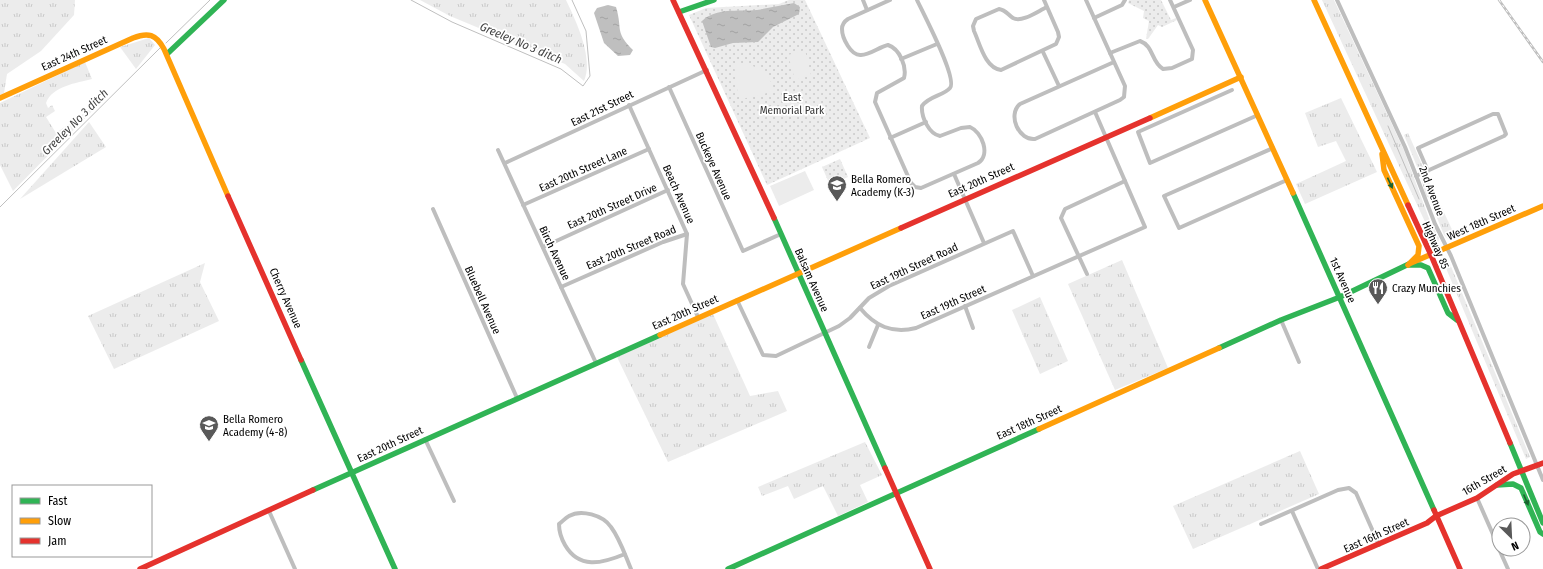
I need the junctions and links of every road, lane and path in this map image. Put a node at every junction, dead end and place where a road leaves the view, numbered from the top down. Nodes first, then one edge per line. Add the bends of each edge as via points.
1 (224, 0) edge
2 (673, 0) edge
3 (714, 0) edge
4 (863, 0) edge
5 (890, 0) edge
6 (917, 0) edge
7 (1044, 0) edge
8 (1086, 0) edge
9 (1125, 0) edge
10 (1171, 0) edge
11 (1190, 0) edge
12 (1205, 0) edge
13 (1314, 0) edge
14 (1337, 0) edge
15 (1174, 7) junction
16 (1047, 8) junction
17 (867, 10) junction
18 (679, 12) junction
19 (1094, 18) junction
20 (157, 37) joint
21 (937, 44) junction
22 (1043, 52) junction
23 (1110, 53) junction
24 (166, 54) junction
25 (901, 59) junction
26 (1114, 62) junction
27 (707, 70) junction
28 (1241, 76) junction
29 (669, 86) junction
30 (1059, 86) junction
31 (1232, 90) dead end
32 (0, 98) edge
33 (629, 105) junction
34 (1095, 112) junction
35 (1258, 115) junction
36 (926, 122) junction
37 (1106, 137) junction
38 (890, 138) junction
39 (1381, 146) junction
40 (1273, 148) junction
41 (649, 149) junction
42 (498, 150) dead end
43 (505, 163) junction
44 (1428, 171) junction
45 (954, 174) junction
46 (1416, 176) junction
47 (1287, 180) junction
48 (1125, 181) junction
49 (668, 190) junction
50 (965, 199) junction
51 (523, 205) junction
52 (1543, 206) edge
53 (433, 209) dead end
54 (687, 234) junction
55 (781, 234) junction
56 (984, 244) junction
57 (543, 247) junction
58 (1447, 248) junction
59 (1431, 255) junction
60 (1079, 256) junction
61 (1408, 265) junction
62 (799, 273) junction
63 (1087, 274) dead end
64 (1033, 276) junction
65 (561, 287) junction
66 (1340, 297) junction
67 (737, 300) junction
68 (965, 306) junction
69 (860, 308) junction
70 (698, 317) junction
71 (1281, 320) junction
72 (1458, 321) junction
73 (878, 325) junction
74 (974, 328) dead end
75 (825, 332) junction
76 (869, 347) dead end
77 (596, 362) junction
78 (1299, 362) dead end
79 (517, 398) junction
80 (426, 439) junction
81 (1543, 463) edge
82 (1537, 465) junction
83 (1521, 471) junction
84 (352, 473) junction
85 (1543, 480) edge
86 (1497, 485) junction
87 (896, 493) junction
88 (1477, 498) junction
89 (454, 501) dead end
90 (269, 511) junction
91 (1292, 511) junction
92 (1436, 516) junction
93 (1543, 523) edge
94 (1261, 524) dead end
95 (1491, 530) edge
96 (1543, 534) edge
97 (1379, 545) junction
98 (624, 554) junction
99 (1503, 557) edge
100 (140, 569) edge
101 (295, 569) edge
102 (395, 569) edge
103 (631, 569) edge
104 (728, 569) edge
105 (930, 569) edge
106 (1318, 569) edge
107 (1321, 569) edge
108 (1460, 569) edge
109 (1508, 569) edge

1 - 24 main road
2 - 18 main road, Balsam Avenue
3 - 18 main road
4 - 17 street
5 - 17 street
6 - 21 street
7 - 16 street
8 - 19 street
9 - 19 street via 1122,5
10 - 15 street
11 - 15 street
12 - 28 main road, 1st Avenue
13 - 39 main road, Highway 85
14 - 46 street, 2nd Avenue via 1405,146
15 - 23 street via 1193,50 1192,59 1163,69 1157,64 1149,47 1140,41
16 - 22 street via 1059,37 1056,44
16 - 22 street via 1019,19 1013,18 1005,10 996,9 978,18 973,26 990,65 996,70
17 - 25 street via 843,24 842,31 851,51 862,55 888,45 894,48
18 - 27 main road, Balsam Avenue
19 - 23 street
20 - 24 main road, Cherry Avenue
20 - 32 main road, East 24th Street via 150,33 133,38
21 - 25 street
21 - 36 street via 949,70 952,84 946,91 923,104
22 - 30 street
23 - 26 street
24 - 84 main road, Cherry Avenue
25 - 38 street via 905,70 904,78 880,91 875,100
26 - 30 street
26 - 34 street via 1126,93 1120,100
27 - 29 street, East 21st Street
27 - 55 main road, Balsam Avenue
28 - 35 main road, 1st Avenue
28 - 37 main road, East 20th Street
29 - 33 street, East 21st Street
29 - 55 street, Buckeye Avenue via 743,251
30 - 34 street via 1015,108 1014,118 1025,138 1035,140
31 - 35 street via 1138,132 1150,163
33 - 41 street, Beach Avenue
33 - 43 street, East 21st Street
34 - 37 street
35 - 40 main road, 1st Avenue
36 - 38 street
36 - 45 street via 936,136 943,136 966,126 977,131 985,149 984,157 978,163
37 - 48 street
37 - 50 main road, East 20th Street
38 - 45 street via 915,187 924,188
39 - 59 main road, Highway 85
39 -> 61 main road via 1384,170 1419,246 1418,255
40 - 47 main road, 1st Avenue
40 - 47 street via 1164,196 1179,228
41 - 49 street, Beach Avenue
41 - 51 street, East 20th Street Lane
42 - 43 street, Birch Avenue
43 - 51 street, Birch Avenue
44 - 44 street via 1418,148 1498,114 1506,134 1504,136
44 - 46 street
45 - 50 street
46 - 58 street, 2nd Avenue
47 - 66 main road, 1st Avenue
48 - 60 street via 1065,209 1062,213
48 - 60 street, East 19th Street via 1145,227
49 - 54 street, Beach Avenue
49 - 57 street, East 20th Street Drive
50 - 56 street
50 - 62 main road, East 20th Street
51 - 57 street, Birch Avenue
52 - 58 main road, West 18th Street
53 - 79 street, Bluebell Avenue
54 - 65 street, East 20th Street Road
54 - 70 street, Beach Avenue via 683,284
55 - 62 main road, Balsam Avenue
56 - 64 street, East 19th Street Road via 1013,231
56 - 69 street, East 19th Street Road via 889,286 869,298
57 - 65 street, Birch Avenue
58 - 59 main road, West 18th Street
58 - 82 street, 2nd Avenue
59 - 61 main road, West 18th Street
59 - 72 main road, Highway 85
60 - 63 street
60 - 64 street, East 19th Street
61 - 66 main road, West 18th Street
61 - 72 main road via 1421,264 1428,268 1448,313
62 - 67 main road, East 20th Street
62 - 75 main road, Balsam Avenue
64 - 68 street, East 19th Street
65 - 77 street, Birch Avenue
66 - 71 main road, East 18th Street
66 - 92 main road, 1st Avenue
67 - 70 main road, East 20th Street
67 - 75 street via 763,355 776,356
68 - 73 street, East 19th Street via 909,330 889,330
68 - 74 street
69 - 73 street, East 19th Street
69 - 75 street, East 19th Street Road via 839,326
70 - 77 main road, East 20th Street
71 - 78 street
71 - 87 main road, East 18th Street
72 - 83 main road, Highway 85
73 - 76 street
75 - 87 main road, Balsam Avenue
77 - 79 main road, East 20th Street
79 - 80 main road, East 20th Street
80 - 84 main road, East 20th Street
80 - 89 street
81 - 82 main road, 16th Street
82 - 83 main road, 16th Street
82 - 85 street, 2nd Avenue
83 - 86 main road, 16th Street
83 - 93 main road, Highway 85
84 - 90 main road, East 20th Street
84 - 102 main road, Cherry Avenue
86 - 88 main road, 16th Street
86 -> 96 main road via 1513,484 1521,488
87 - 104 main road, East 18th Street
87 - 105 main road, Balsam Avenue
88 - 92 main road, 16th Street
88 - 95 street
90 - 100 main road, East 20th Street
90 - 101 street
91 - 94 street
91 - 97 street via 1338,490 1349,488 1356,494
91 - 106 street
92 - 97 main road, East 16th Street via 1427,523
92 - 108 main road, 1st Avenue
97 - 107 main road, East 16th Street
98 - 98 street via 610,525 596,516 583,513 570,516 559,524 559,533 569,553 574,560 582,564 605,562
98 - 103 street
99 - 109 street

